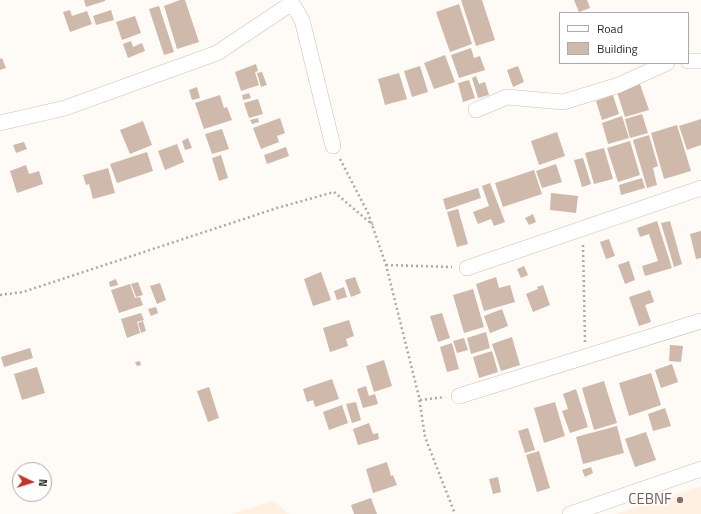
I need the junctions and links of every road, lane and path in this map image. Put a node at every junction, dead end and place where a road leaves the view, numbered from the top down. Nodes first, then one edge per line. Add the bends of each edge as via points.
1 (291, 2) edge
2 (689, 61) edge
3 (701, 61) edge
4 (665, 64) edge
5 (476, 110) dead end
6 (0, 123) edge
7 (333, 146) joint
8 (701, 188) edge
9 (372, 225) junction
10 (582, 228) junction
11 (386, 265) junction
12 (467, 268) joint
13 (0, 295) edge
14 (701, 321) edge
15 (585, 357) junction
16 (459, 396) joint
17 (420, 400) junction
18 (701, 469) edge
19 (455, 514) edge
20 (570, 514) edge

1 - 6 street via 217,53 65,108
1 - 7 street via 302,20
2 - 3 street
4 - 5 street via 619,85 563,102 507,97
7 - 9 path
8 - 10 street
9 - 11 path
9 - 13 path via 334,192 270,210 23,292
10 - 12 street
10 - 15 path
11 - 12 path
11 - 17 path
14 - 15 street
15 - 16 street
16 - 17 path
17 - 19 path via 425,437
18 - 20 street

